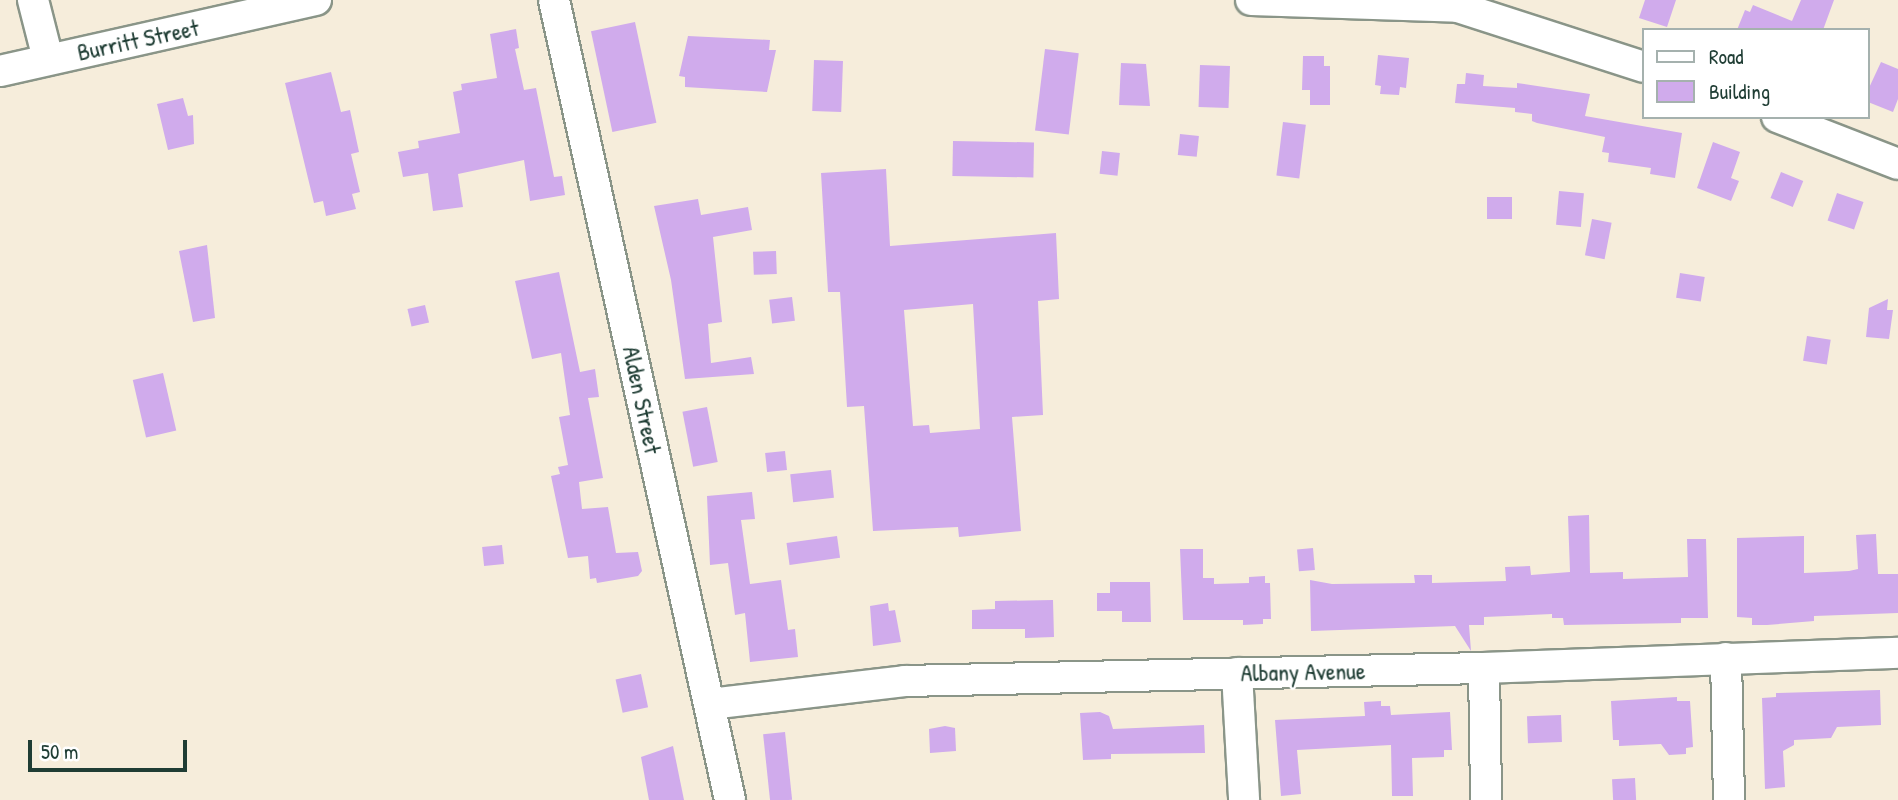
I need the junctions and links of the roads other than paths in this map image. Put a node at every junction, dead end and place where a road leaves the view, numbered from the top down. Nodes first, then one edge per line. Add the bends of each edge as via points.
1 (33, 0) edge
2 (554, 0) edge
3 (1251, 0) edge
4 (305, 1) edge
5 (1458, 4) edge
6 (48, 59) junction
7 (1643, 67) edge
8 (0, 71) edge
9 (1782, 119) edge
10 (1898, 164) edge
11 (1898, 653) edge
12 (1726, 658) junction
13 (1484, 668) junction
14 (1237, 673) junction
15 (710, 704) junction
16 (730, 800) edge
17 (1244, 800) edge
18 (1486, 800) edge
19 (1729, 800) edge

1 - 6 street
2 - 15 street, Alden Street
3 - 5 street
4 - 6 street, Burritt Street
5 - 7 street
6 - 8 street, Burritt Street
9 - 10 street
11 - 12 street, Albany Avenue
12 - 13 street, Albany Avenue
12 - 19 street
13 - 14 street, Albany Avenue
13 - 18 street
14 - 15 street, Albany Avenue via 905,681
14 - 17 street
15 - 16 street, Alden Street

